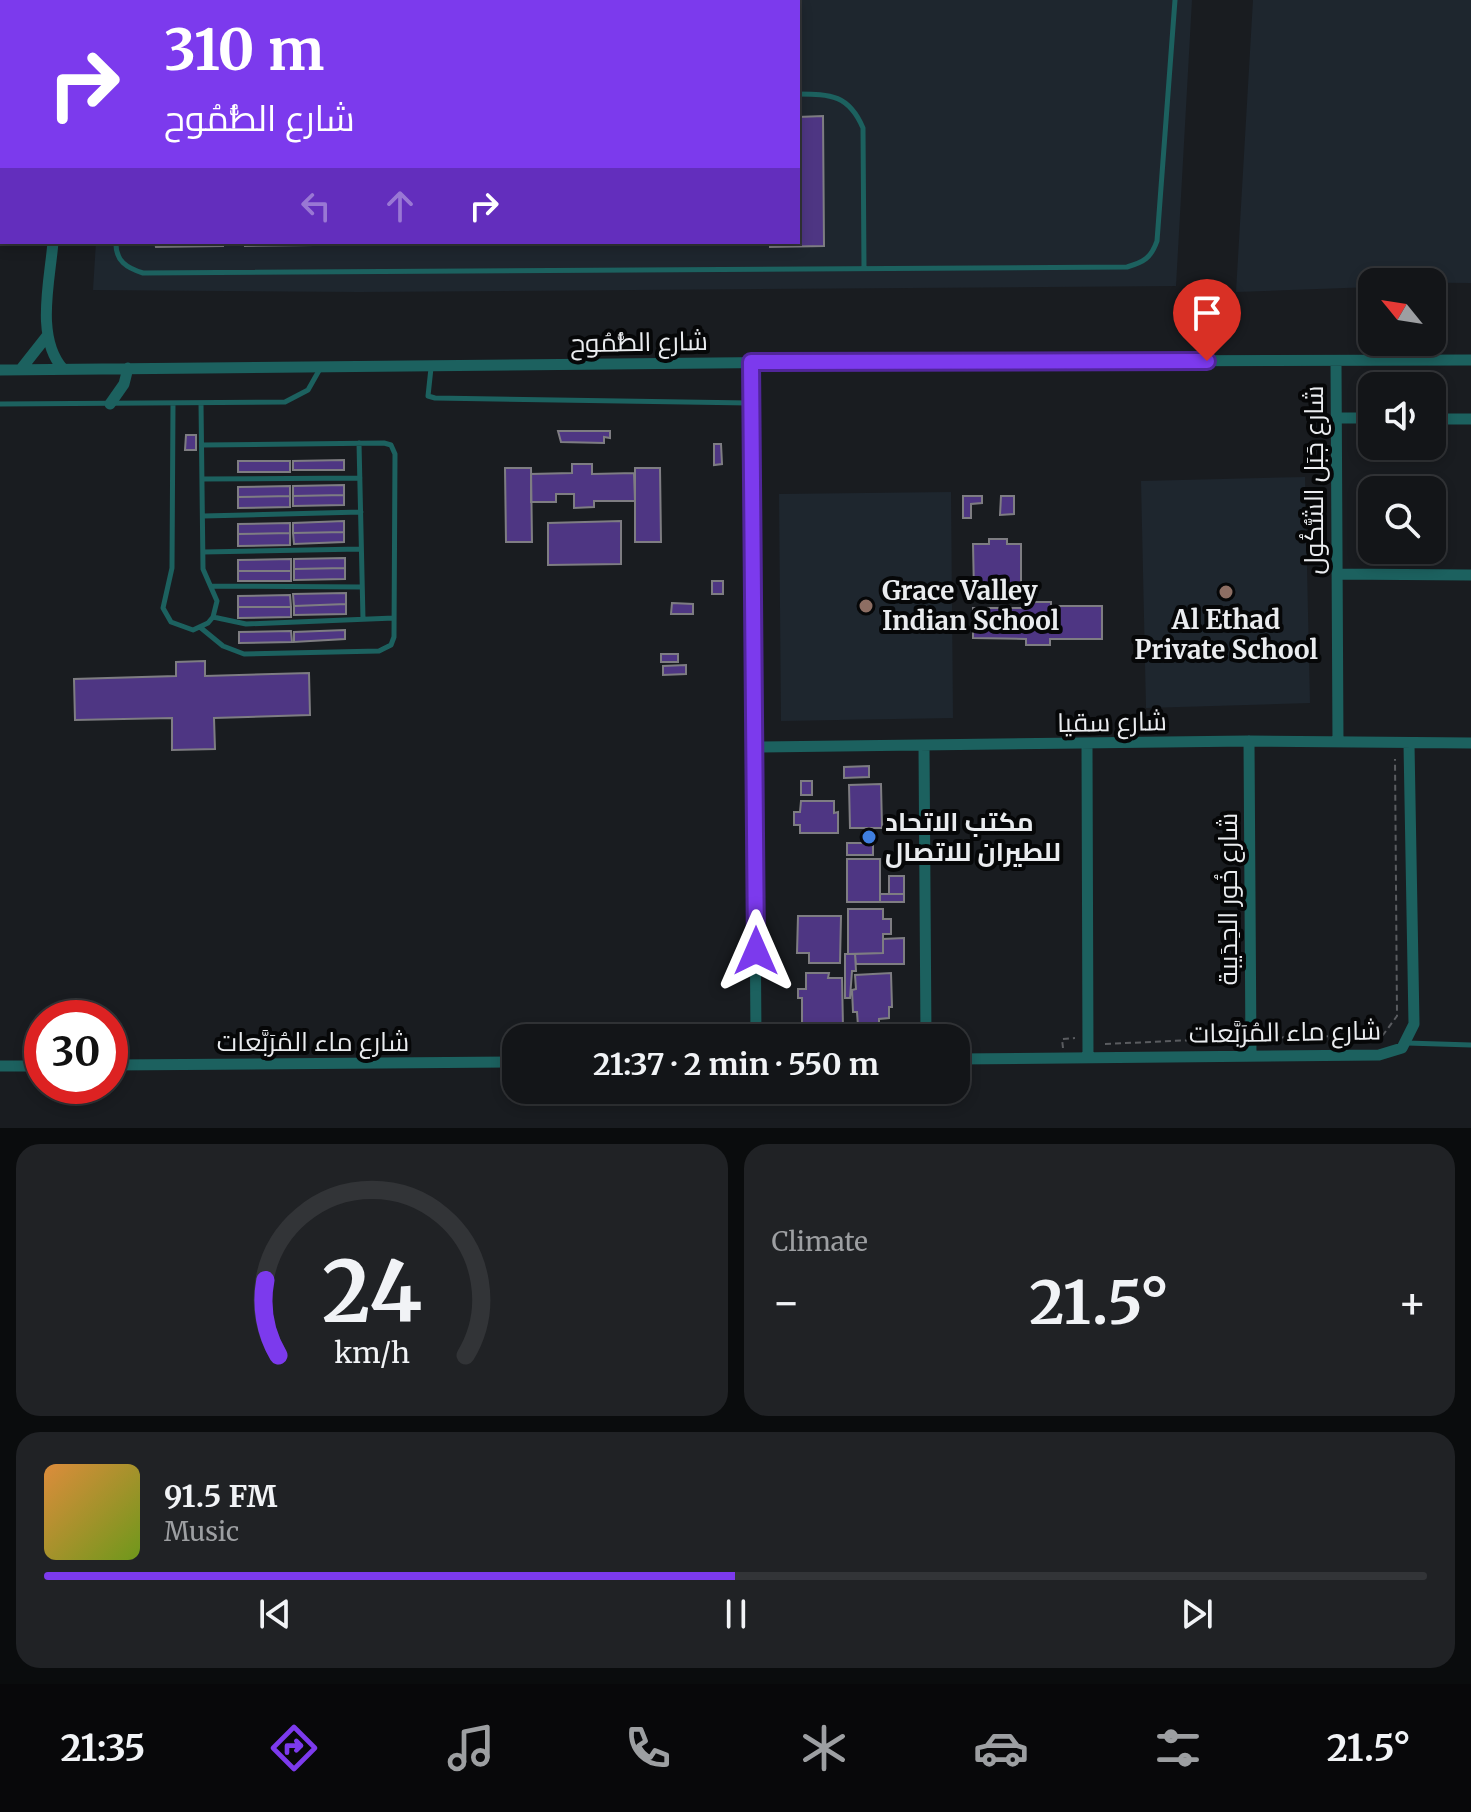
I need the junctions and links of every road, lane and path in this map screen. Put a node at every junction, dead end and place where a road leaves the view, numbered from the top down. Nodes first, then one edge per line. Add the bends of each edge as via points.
1 (1175, 0) edge
2 (800, 94) edge
3 (53, 244) edge
4 (116, 244) edge
5 (864, 268) junction
6 (47, 336) junction
7 (1471, 360) edge
8 (751, 362) junction
9 (1336, 362) junction
10 (321, 367) junction
11 (431, 367) junction
12 (128, 368) junction
13 (21, 369) junction
14 (63, 369) junction
15 (0, 370) edge
16 (201, 403) junction
17 (750, 403) junction
18 (0, 404) edge
19 (110, 404) junction
20 (173, 404) junction
21 (1337, 418) junction
22 (1358, 418) edge
23 (1446, 419) edge
24 (1471, 419) edge
25 (359, 443) junction
26 (202, 445) junction
27 (360, 478) junction
28 (202, 479) junction
29 (361, 512) junction
30 (203, 516) junction
31 (361, 549) junction
32 (203, 552) junction
33 (1337, 574) junction
34 (1471, 575) edge
35 (212, 586) junction
36 (362, 587) junction
37 (213, 617) junction
38 (394, 618) junction
39 (363, 619) junction
40 (201, 628) junction
41 (1249, 741) junction
42 (1338, 741) junction
43 (1471, 743) edge
44 (1409, 744) junction
45 (1087, 745) junction
46 (754, 747) junction
47 (924, 747) junction
48 (1409, 759) junction
49 (756, 1024) edge
50 (926, 1024) edge
51 (1251, 1038) junction
52 (1406, 1043) junction
53 (1105, 1044) dead end
54 (1471, 1045) edge
55 (1251, 1056) junction
56 (1088, 1057) junction
57 (970, 1059) edge
58 (502, 1062) edge
59 (128, 1065) edge
60 (0, 1066) edge
61 (24, 1066) edge

1 - 5 lane via 1157,241 1144,262 1127,267
2 - 5 lane via 844,101 856,111 863,128
3 - 6 street
4 - 5 lane via 120,260 143,273
6 - 13 street
6 - 14 street
7 - 9 street, شارع الطُّمُوح
8 - 9 street, شارع الطُّمُوح
8 - 11 street, شارع الطُّمُوح
8 - 17 street
9 - 21 street, شارع جَبَل الشُّكُول
10 - 11 street, شارع الطُّمُوح
10 - 12 street, شارع الطُّمُوح
10 - 16 lane via 308,390 285,402
11 - 17 lane via 428,396 435,398
12 - 14 street, شارع الطُّمُوح
12 - 19 street
13 - 14 street, شارع الطُّمُوح
13 - 15 street, شارع الطُّمُوح
16 - 20 lane
16 - 26 lane
17 - 46 street
18 - 19 lane
19 - 20 lane
20 - 40 lane via 172,568 163,608 177,627
21 - 22 street
21 - 33 street, شارع جَبَل الشُّكُول
23 - 24 street
25 - 26 lane
25 - 27 lane
25 - 38 lane via 388,443 394,451
26 - 28 lane
27 - 28 lane
27 - 29 lane
28 - 30 lane
29 - 30 lane
29 - 31 lane
30 - 32 lane
31 - 32 lane
31 - 36 lane
32 - 35 lane via 203,569
33 - 34 street
33 - 42 street, شارع جَبَل الشُّكُول
35 - 36 lane
35 - 37 lane via 217,601
36 - 39 lane
37 - 39 lane via 246,624
37 - 40 lane
38 - 39 lane
38 - 40 lane via 393,641 379,651 244,654 223,646
41 - 42 street, شارع سقيا
41 - 45 street, شارع سقيا
41 - 51 street, شارع خُور الحِدَيبة
42 - 44 street, شارع سقيا
43 - 44 street, شارع سقيا
44 - 48 street, شارع ماء المُرَبَّعات
45 - 47 street, شارع سقيا
45 - 56 street
46 - 47 street, شارع سقيا
46 - 49 street
47 - 50 street
48 - 51 path via 1395,759 1397,1016 1383,1035
48 - 52 street, شارع ماء المُرَبَّعات via 1414,1024
51 - 53 path
51 - 55 street, شارع خُور الحِدَيبة
52 - 54 lane
52 - 55 street, شارع ماء المُرَبَّعات via 1387,1054
55 - 56 street, شارع ماء المُرَبَّعات
56 - 57 street, شارع ماء المُرَبَّعات
58 - 59 street, شارع ماء المُرَبَّعات
60 - 61 street

